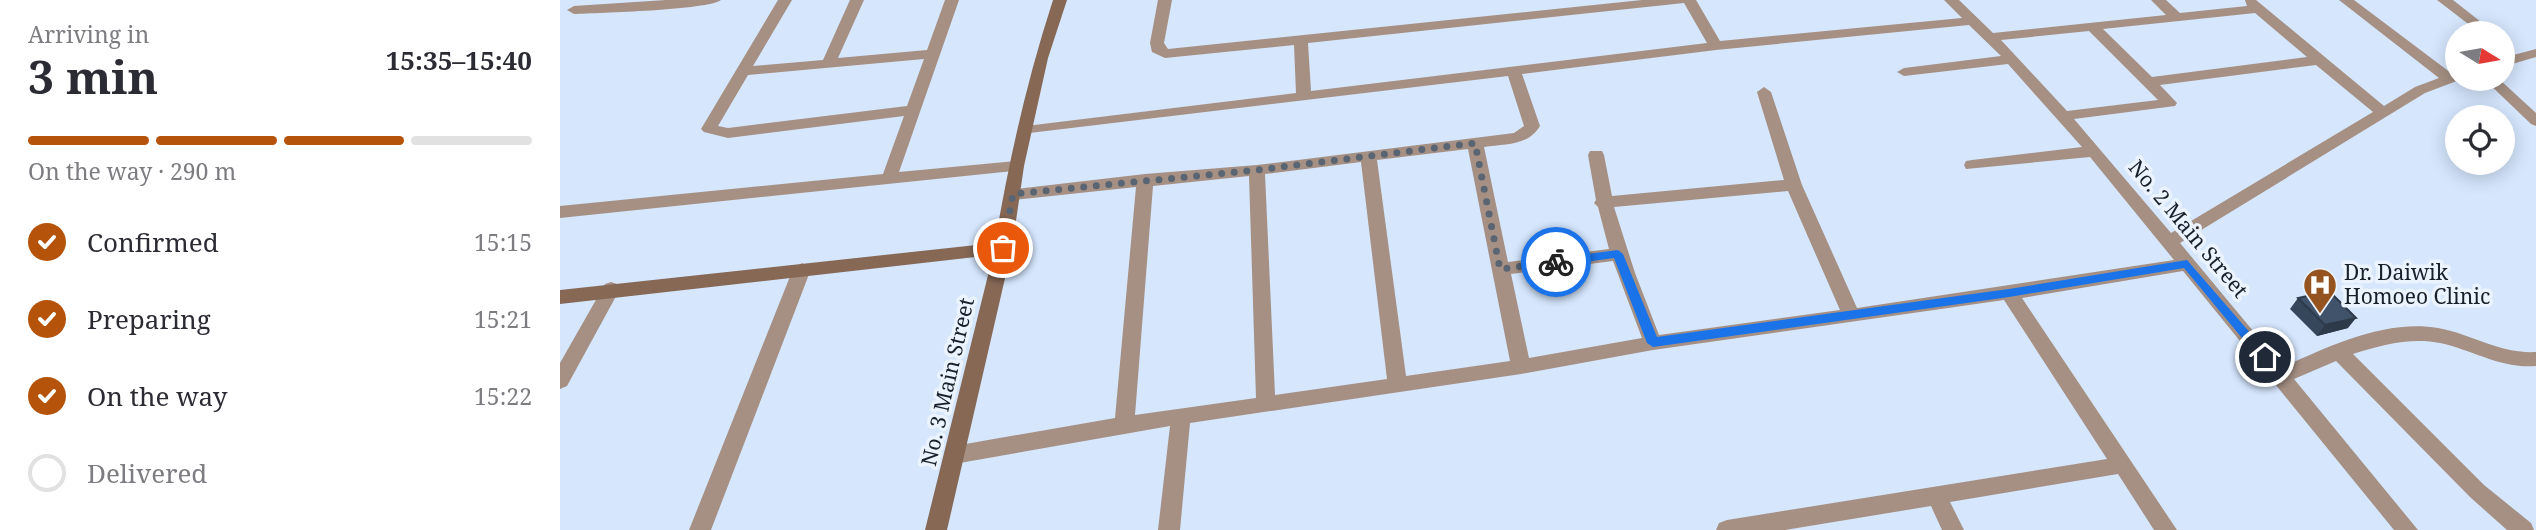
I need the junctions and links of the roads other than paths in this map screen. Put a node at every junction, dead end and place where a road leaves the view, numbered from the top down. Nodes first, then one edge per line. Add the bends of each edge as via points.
1 (714, 0) edge
2 (785, 0) edge
3 (857, 0) edge
4 (952, 0) edge
5 (1060, 0) edge
6 (1168, 0) edge
7 (1523, 0) edge
8 (1681, 0) edge
9 (1689, 0) edge
10 (1951, 0) edge
11 (2158, 0) edge
12 (2346, 0) edge
13 (2444, 0) edge
14 (672, 2) edge
15 (1623, 3) edge
16 (2253, 4) edge
17 (574, 10) dead end
18 (1527, 15) junction
19 (2177, 18) junction
20 (1973, 21) junction
21 (2472, 21) edge
22 (2093, 27) junction
23 (1991, 37) junction
24 (1301, 40) junction
25 (1716, 46) junction
26 (2515, 53) edge
27 (2536, 53) edge
28 (933, 54) junction
29 (2520, 57) junction
30 (2012, 59) junction
31 (2515, 59) edge
32 (2318, 60) junction
33 (829, 62) junction
34 (2445, 71) edge
35 (743, 72) junction
36 (1514, 72) junction
37 (1904, 72) dead end
38 (2445, 81) edge
39 (2149, 82) junction
40 (2504, 91) edge
41 (1764, 93) dead end
42 (1304, 96) junction
43 (913, 110) junction
44 (2382, 112) junction
45 (2063, 116) junction
46 (2536, 121) edge
47 (1026, 131) junction
48 (1475, 143) junction
49 (2094, 151) junction
50 (1596, 155) dead end
51 (1368, 156) junction
52 (1972, 164) dead end
53 (1016, 166) junction
54 (1257, 170) junction
55 (890, 176) junction
56 (1145, 179) junction
57 (1794, 185) junction
58 (1013, 194) junction
59 (1602, 203) junction
60 (560, 212) edge
61 (2169, 242) junction
62 (1003, 248) junction
63 (1618, 254) junction
64 (2187, 264) junction
65 (1500, 269) junction
66 (802, 270) junction
67 (611, 289) junction
68 (2009, 293) junction
69 (560, 297) edge
70 (1851, 316) junction
71 (1653, 343) junction
72 (2338, 351) junction
73 (2536, 359) edge
74 (1521, 367) junction
75 (2281, 376) junction
76 (560, 381) edge
77 (1398, 386) junction
78 (1266, 406) junction
79 (1181, 418) junction
80 (1124, 425) junction
81 (954, 455) junction
82 (2122, 465) junction
83 (1937, 497) junction
84 (700, 530) edge
85 (936, 530) edge
86 (1169, 530) edge
87 (1727, 530) edge
88 (1953, 530) edge
89 (2166, 530) edge
90 (2407, 530) edge
91 (2522, 530) edge

1 - 14 street
2 - 35 street
3 - 33 street
4 - 28 street
5 - 47 street, No. 3 Main Street via 1041,58
6 - 24 street via 1157,43 1157,49 1165,54
7 - 18 street
8 - 15 street
9 - 25 street
10 - 20 street, No. 2 Main Street
11 - 19 street
12 - 34 street
13 - 21 street
14 - 17 street
15 - 18 street
16 - 19 street
16 - 32 street
18 - 24 street
19 - 22 street
20 - 23 street, No. 2 Main Street
20 - 25 street
22 - 23 street
22 - 39 street
23 - 30 street, No. 2 Main Street
24 - 42 street
25 - 36 street
26 - 29 street
27 - 29 street
28 - 33 street
28 - 43 street
29 - 31 street
30 - 37 street
30 - 45 street, No. 2 Main Street
32 - 39 street
32 - 44 street
33 - 35 street
35 - 43 street via 711,123 713,132
36 - 42 street
36 - 48 street via 1531,126 1528,133
38 - 44 street
39 - 45 street via 2170,103
40 - 46 street
41 - 57 street
42 - 47 street
43 - 55 street
44 - 61 street
45 - 49 street, No. 2 Main Street
47 - 53 street, No. 3 Main Street
48 - 51 street
48 - 65 street
49 - 52 street
49 - 61 street, No. 2 Main Street
50 - 59 street
51 - 54 street
51 - 77 street
53 - 55 street
53 - 58 street, No. 3 Main Street
54 - 56 street
54 - 78 street
55 - 60 street
56 - 58 street
56 - 80 street
57 - 59 street
57 - 70 street
58 - 62 street, No. 3 Main Street
59 - 63 street
61 - 64 street, No. 2 Main Street
62 - 66 street
62 - 81 street, No. 3 Main Street
63 - 65 street
63 - 71 street
64 - 68 street
64 - 75 street, No. 2 Main Street
65 - 74 street
66 - 67 street
66 - 84 street
67 - 69 street
67 - 76 street
68 - 70 street
68 - 82 street
70 - 71 street
71 - 74 street
72 - 73 street via 2423,334 2511,359
72 - 75 street
72 - 91 street
74 - 77 street
75 - 90 street, No. 2 Main Street
77 - 78 street
78 - 79 street
79 - 80 street
79 - 86 street
80 - 81 street
81 - 85 street, No. 3 Main Street
82 - 83 street
82 - 89 street
83 - 87 street
83 - 88 street

